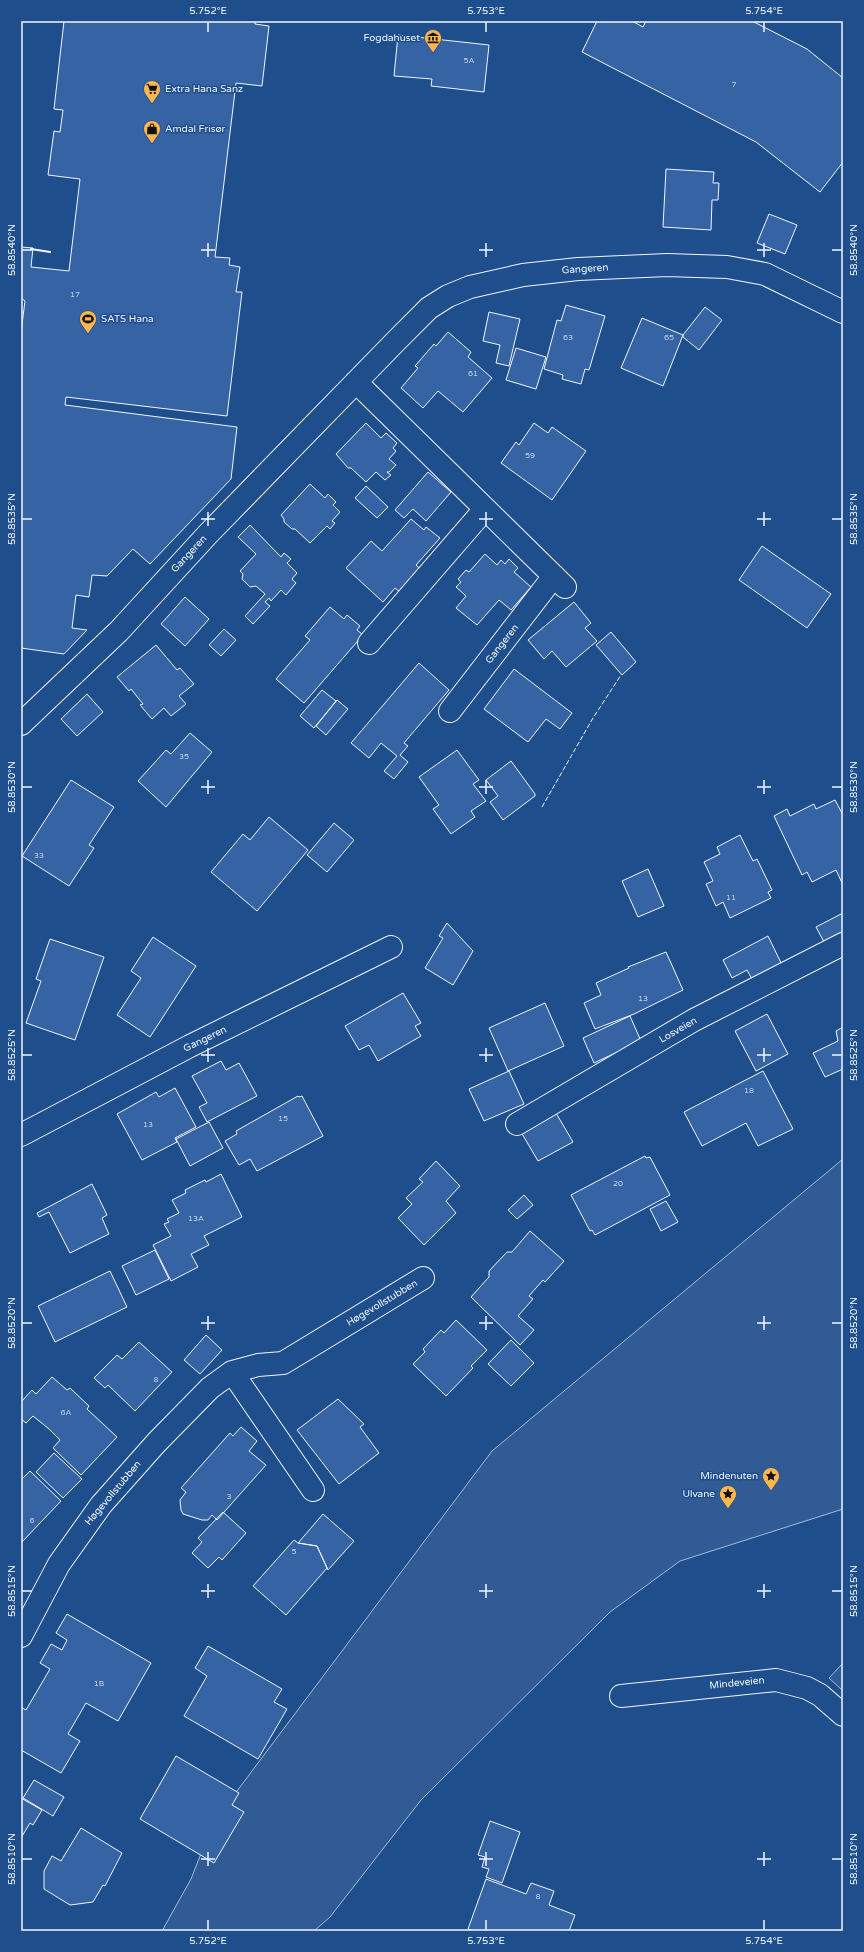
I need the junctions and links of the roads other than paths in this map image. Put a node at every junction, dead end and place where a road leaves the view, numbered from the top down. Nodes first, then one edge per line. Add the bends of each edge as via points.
1 (843, 312) edge
2 (356, 382) junction
3 (485, 509) junction
4 (369, 643) dead end
5 (450, 710) dead end
6 (21, 724) edge
7 (843, 944) edge
8 (391, 947) dead end
9 (517, 1124) dead end
10 (21, 1135) edge
11 (423, 1278) dead end
12 (232, 1372) junction
13 (313, 1490) dead end
14 (21, 1636) edge
15 (621, 1696) dead end
16 (843, 1715) edge

1 - 2 street, Gangeren via 765,274 727,266 667,265 578,269 522,275 470,288 448,296 429,308
2 - 3 street, Gangeren
2 - 6 street, Gangeren via 208,534 119,631
3 - 4 street
3 - 5 street, Gangeren via 560,582
7 - 9 street, Losveien via 694,1020
8 - 10 street, Gangeren via 190,1046
11 - 12 street, Høgevollstubben via 283,1363 258,1365
12 - 13 street
12 - 14 street, Høgevollstubben via 210,1388 101,1505 58,1564
15 - 16 street, Mindeveien via 776,1680 807,1688 820,1695

